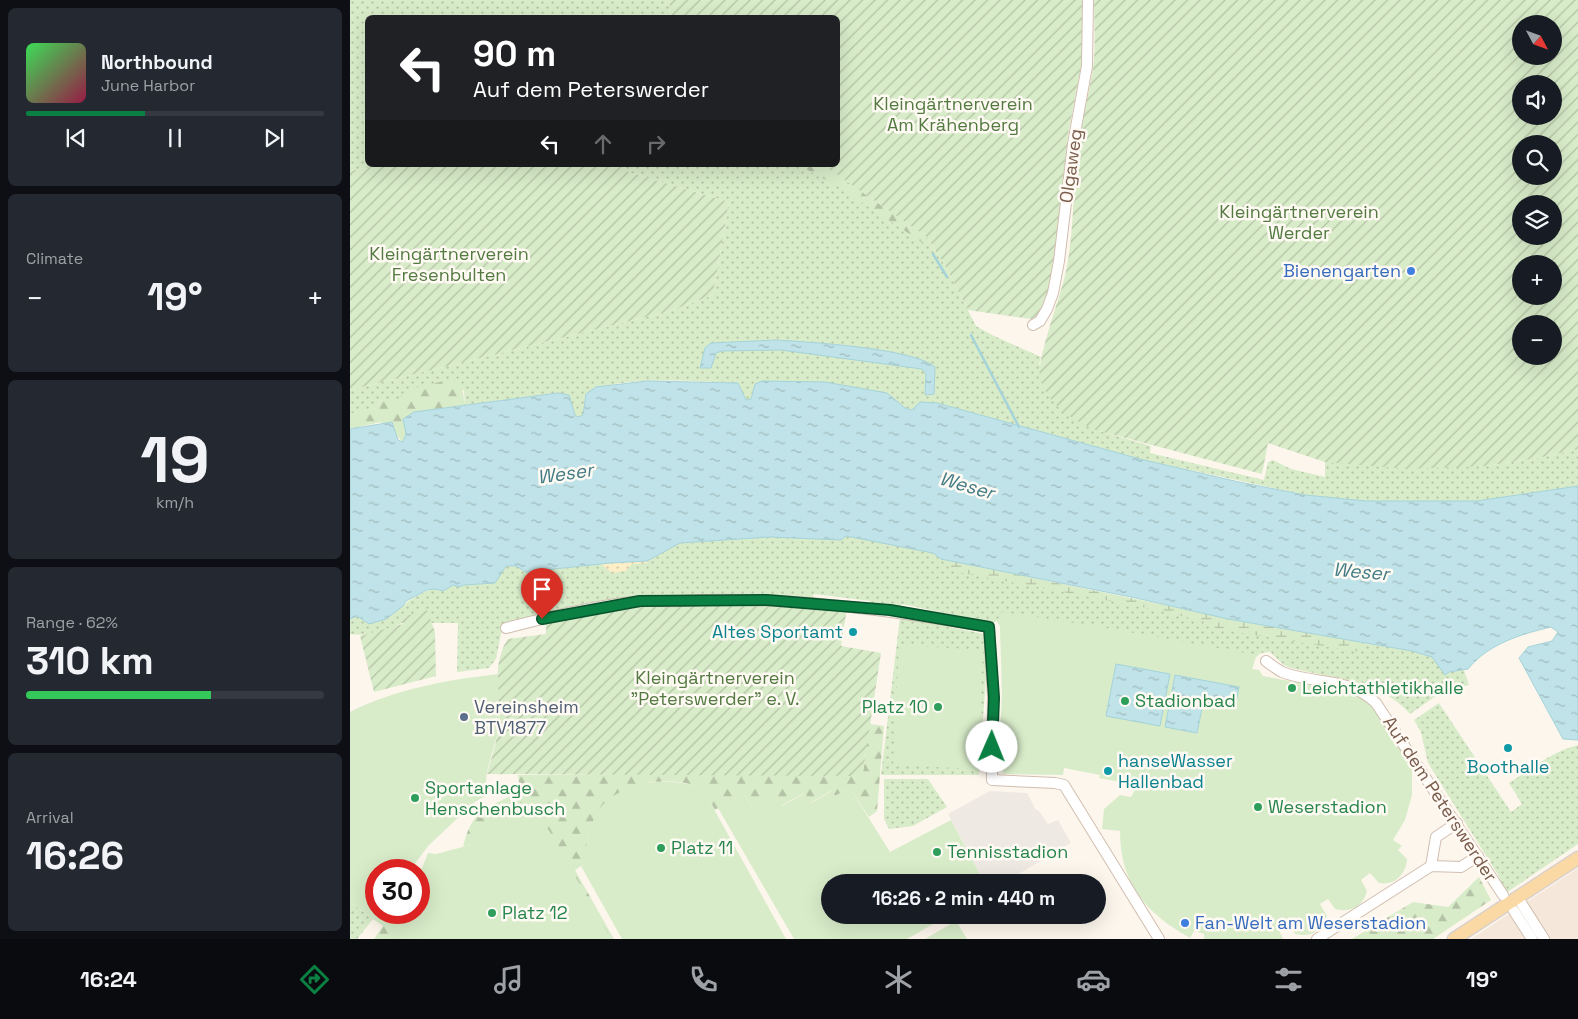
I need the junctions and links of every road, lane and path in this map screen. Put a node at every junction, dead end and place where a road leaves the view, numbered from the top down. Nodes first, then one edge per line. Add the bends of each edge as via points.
1 (1088, 0) edge
2 (1033, 325) dead end
3 (506, 628) dead end
4 (1266, 661) dead end
5 (1457, 823) junction
6 (1478, 856) junction
7 (1578, 859) edge
8 (1431, 866) junction
9 (1503, 895) dead end
10 (1518, 898) junction
11 (1514, 911) dead end
12 (1159, 939) edge
13 (1317, 939) edge
14 (1454, 939) edge
15 (1532, 939) edge
16 (1544, 939) edge

1 - 2 street, Olgaweg via 1087,66 1070,162 1059,261 1047,309 1040,321
3 - 12 street via 640,601 708,599 787,600 890,610 989,627 994,698 992,780 1064,785
4 - 5 street, Auf dem Peterswerder via 1282,672 1350,686 1368,696 1394,728
5 - 6 street, Auf dem Peterswerder
5 - 8 street via 1436,837
6 - 8 street via 1460,867
6 - 9 street, Auf dem Peterswerder
7 - 10 main road
8 - 13 street
10 - 14 main road
10 - 16 street
11 - 15 street

